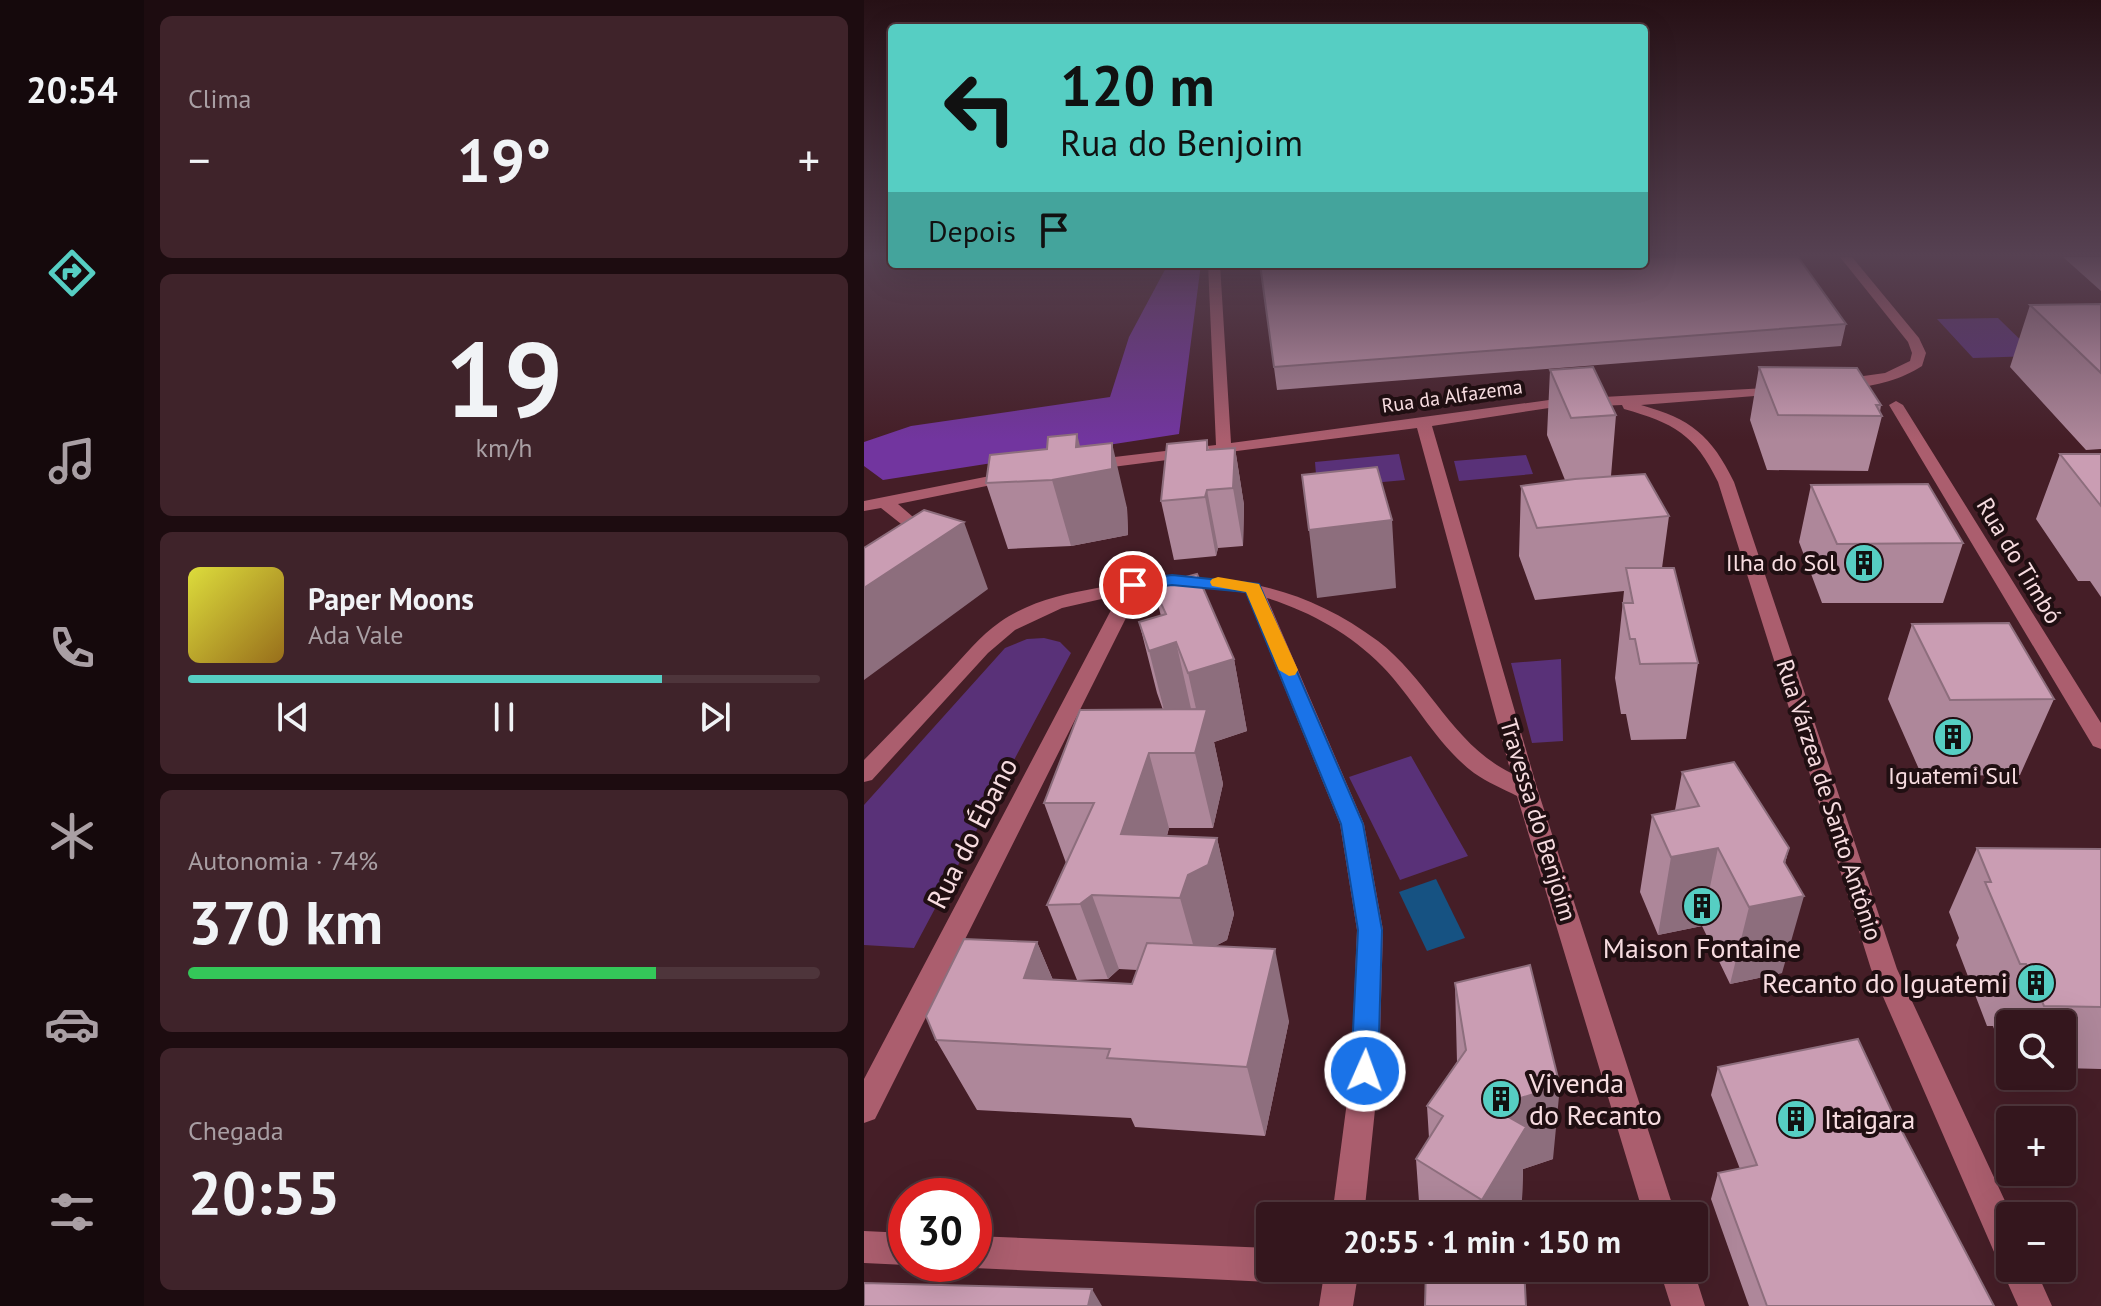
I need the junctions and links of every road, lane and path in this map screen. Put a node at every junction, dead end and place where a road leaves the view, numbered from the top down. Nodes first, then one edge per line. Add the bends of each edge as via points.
1 (1217, 318) edge
2 (1895, 318) edge
3 (1819, 386) edge
4 (1803, 387) edge
5 (1609, 401) junction
6 (1896, 405) dead end
7 (1423, 422) junction
8 (1224, 449) junction
9 (1067, 468) edge
10 (1024, 475) edge
11 (885, 502) junction
12 (864, 506) edge
13 (914, 555) edge
14 (1133, 585) junction
15 (1253, 588) junction
16 (2101, 741) edge
17 (864, 774) edge
18 (1527, 791) junction
19 (864, 1109) edge
20 (1350, 1202) edge
21 (1656, 1202) edge
22 (1996, 1218) edge
23 (864, 1247) edge
24 (888, 1248) edge
25 (992, 1253) edge
26 (1256, 1264) edge
27 (1340, 1282) edge
28 (1680, 1282) edge
29 (2024, 1282) edge
30 (1336, 1306) edge
31 (1688, 1306) edge
32 (2035, 1306) edge

1 - 8 street
2 - 3 street via 1914,341 1917,363 1891,377
4 - 5 street, Rua da Alfazema
5 - 7 street, Rua da Alfazema
5 - 22 street, Rua Várzea de Santo Antônio via 1677,422 1700,436 1715,457 1884,969
6 - 16 street, Rua do Timbó
7 - 8 street, Rua da Alfazema
7 - 18 street, Travessa do Benjoim
8 - 9 street, Rua da Alfazema
10 - 11 street
11 - 12 street
11 - 13 street via 918,529
14 - 15 street via 1172,580
14 - 17 street via 1070,599 998,632
14 - 19 street, Rua do Ébano
15 - 18 street via 1337,621 1375,648 1480,766
15 - 20 street via 1352,824 1370,930 1365,1071
18 - 21 street, Travessa do Benjoim
23 - 24 street
25 - 26 street
27 - 30 street
28 - 31 street
29 - 32 street

